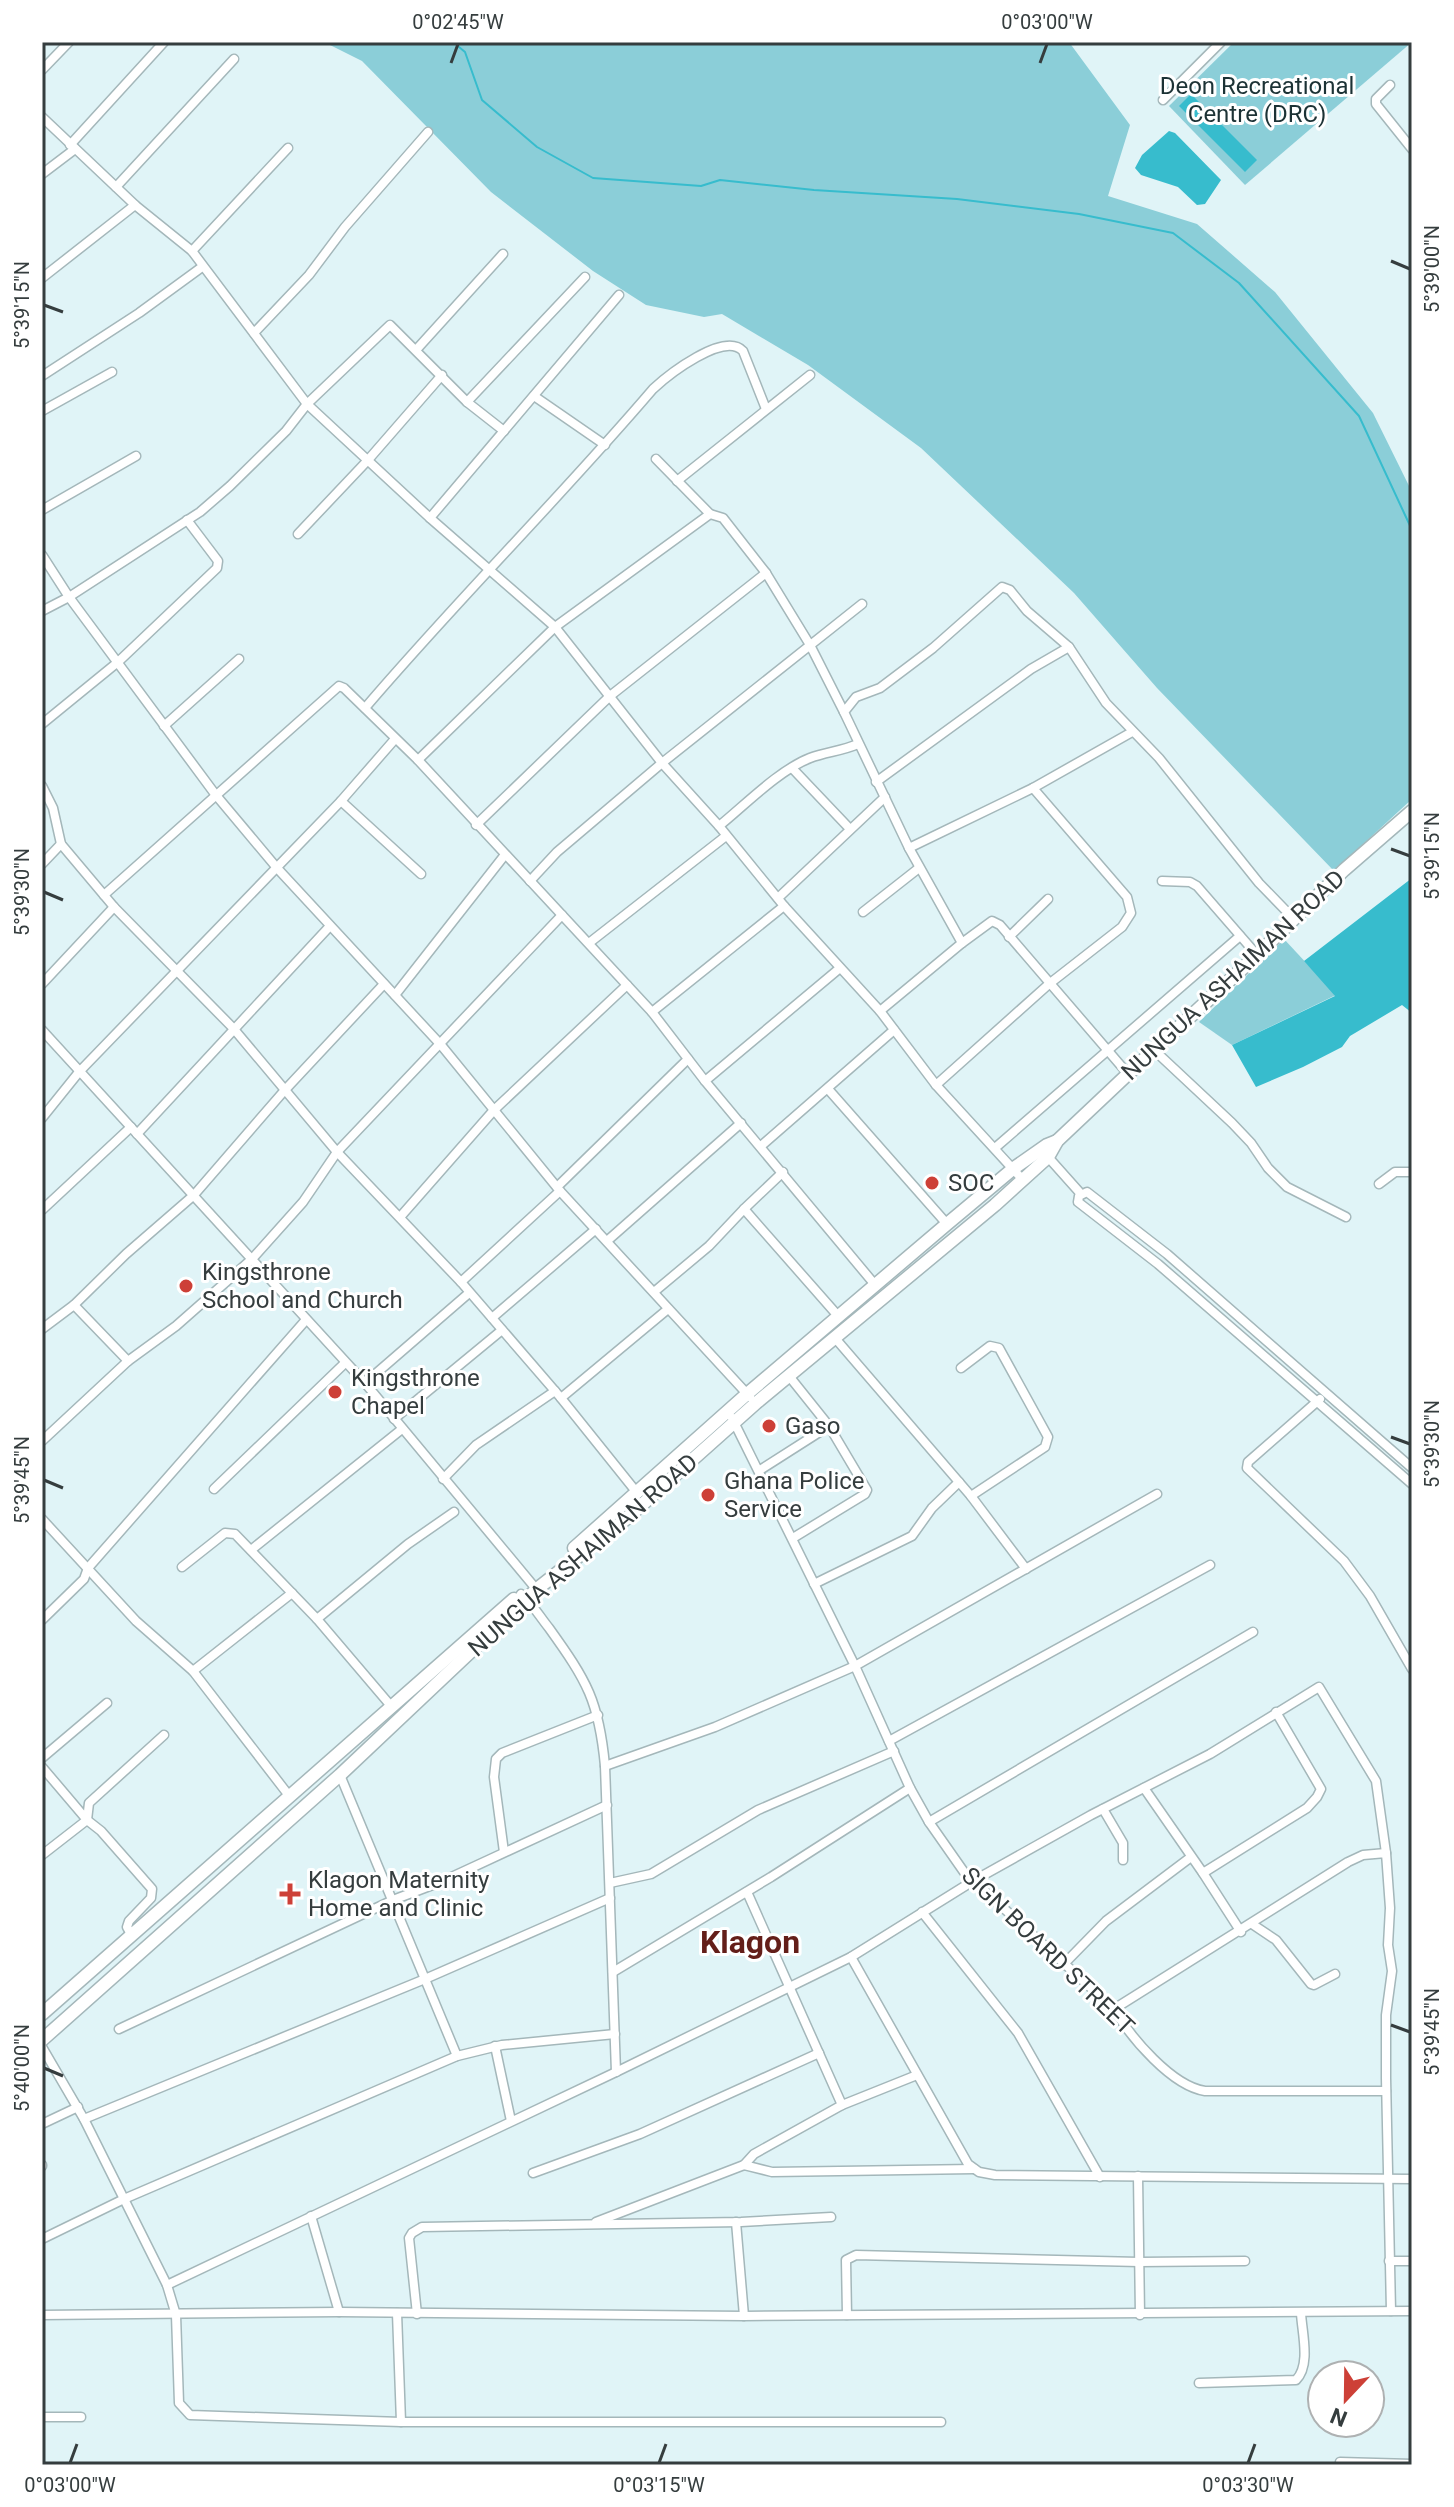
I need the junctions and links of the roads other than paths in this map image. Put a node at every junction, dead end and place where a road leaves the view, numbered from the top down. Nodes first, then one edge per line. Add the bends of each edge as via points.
1 (69, 42) edge
2 (164, 42) edge
3 (1221, 42) edge
4 (234, 59) dead end
5 (42, 70) edge
6 (1390, 85) dead end
7 (1163, 100) dead end
8 (42, 117) edge
9 (428, 132) dead end
10 (73, 147) junction
11 (288, 148) dead end
12 (1412, 149) edge
13 (42, 174) edge
14 (116, 187) junction
15 (135, 205) junction
16 (192, 251) junction
17 (503, 254) dead end
18 (202, 267) junction
19 (585, 277) dead end
20 (42, 278) edge
21 (619, 295) dead end
22 (254, 333) junction
23 (416, 350) junction
24 (112, 372) dead end
25 (442, 375) junction
26 (810, 375) dead end
27 (42, 376) edge
28 (534, 396) junction
29 (467, 402) junction
30 (307, 404) junction
31 (766, 409) junction
32 (42, 411) edge
33 (504, 431) junction
34 (605, 445) junction
35 (136, 456) dead end
36 (656, 459) dead end
37 (368, 460) junction
38 (677, 481) junction
39 (42, 510) edge
40 (710, 514) junction
41 (430, 518) junction
42 (187, 520) junction
43 (298, 534) dead end
44 (42, 555) edge
45 (489, 568) junction
46 (766, 573) junction
47 (69, 597) junction
48 (862, 604) dead end
49 (42, 611) edge
50 (555, 627) junction
51 (810, 645) junction
52 (1069, 647) junction
53 (239, 659) dead end
54 (118, 662) junction
55 (610, 696) junction
56 (365, 708) junction
57 (844, 712) junction
58 (42, 724) edge
59 (164, 726) junction
60 (1132, 732) junction
61 (395, 739) junction
62 (858, 744) junction
63 (418, 760) junction
64 (662, 763) junction
65 (792, 768) junction
66 (876, 782) junction
67 (42, 786) edge
68 (1033, 788) junction
69 (215, 794) junction
70 (885, 797) junction
71 (341, 801) junction
72 (1412, 811) edge
73 (476, 825) junction
74 (719, 826) junction
75 (850, 829) junction
76 (726, 836) junction
77 (61, 844) junction
78 (909, 848) junction
79 (504, 856) junction
80 (42, 864) edge
81 (277, 868) junction
82 (919, 868) junction
83 (421, 874) dead end
84 (530, 881) junction
85 (1162, 881) dead end
86 (104, 895) junction
87 (1048, 899) dead end
88 (781, 902) junction
89 (114, 907) junction
90 (863, 912) dead end
91 (562, 915) junction
92 (1293, 918) junction
93 (330, 926) junction
94 (1240, 936) junction
95 (1009, 937) junction
96 (589, 943) junction
97 (962, 943) junction
98 (1257, 955) junction
99 (840, 968) junction
100 (177, 970) junction
101 (42, 984) edge
102 (384, 984) junction
103 (1049, 984) junction
104 (627, 985) junction
105 (395, 995) junction
106 (880, 1011) junction
107 (652, 1012) junction
108 (233, 1028) junction
109 (42, 1030) edge
110 (894, 1030) junction
111 (441, 1045) junction
112 (1154, 1050) junction
113 (1108, 1052) junction
114 (688, 1059) junction
115 (79, 1072) junction
116 (1128, 1074) junction
117 (705, 1081) junction
118 (936, 1085) junction
119 (828, 1089) junction
120 (284, 1091) junction
121 (494, 1110) junction
122 (42, 1118) edge
123 (741, 1123) junction
124 (134, 1130) junction
125 (1057, 1141) junction
126 (761, 1146) junction
127 (995, 1148) junction
128 (337, 1152) junction
129 (1048, 1157) junction
130 (1014, 1168) junction
131 (783, 1172) junction
132 (1412, 1172) edge
133 (1023, 1180) junction
134 (1379, 1184) dead end
135 (558, 1189) junction
136 (1081, 1194) junction
137 (194, 1195) junction
138 (744, 1209) junction
139 (42, 1210) edge
140 (401, 1216) junction
141 (1346, 1217) dead end
142 (947, 1224) junction
143 (596, 1229) junction
144 (607, 1241) junction
145 (1167, 1254) junction
146 (252, 1259) junction
147 (1158, 1264) junction
148 (461, 1282) junction
149 (876, 1286) junction
150 (654, 1292) junction
151 (469, 1293) junction
152 (74, 1305) junction
153 (668, 1309) junction
154 (839, 1317) junction
155 (492, 1318) junction
156 (305, 1321) junction
157 (42, 1329) edge
158 (502, 1330) junction
159 (835, 1338) junction
160 (128, 1361) junction
161 (345, 1363) junction
162 (961, 1368) dead end
163 (789, 1376) junction
164 (365, 1383) junction
165 (1326, 1393) junction
166 (558, 1395) junction
167 (751, 1398) junction
168 (1318, 1401) junction
169 (731, 1416) junction
170 (394, 1419) junction
171 (829, 1426) junction
172 (402, 1429) junction
173 (42, 1441) edge
174 (1412, 1468) edge
175 (760, 1470) junction
176 (443, 1479) junction
177 (959, 1482) junction
178 (1412, 1484) edge
179 (214, 1489) dead end
180 (638, 1494) junction
181 (1157, 1494) dead end
182 (971, 1496) junction
183 (454, 1512) dead end
184 (42, 1519) edge
185 (793, 1538) junction
186 (251, 1550) junction
187 (1210, 1565) dead end
188 (182, 1567) dead end
189 (88, 1568) junction
190 (1026, 1569) junction
191 (532, 1584) junction
192 (814, 1584) junction
193 (292, 1593) junction
194 (524, 1596) junction
195 (317, 1619) junction
196 (42, 1620) edge
197 (1253, 1632) dead end
198 (855, 1666) junction
199 (1412, 1669) edge
200 (193, 1671) junction
201 (107, 1703) dead end
202 (391, 1706) junction
203 (1276, 1712) junction
204 (598, 1715) junction
205 (164, 1735) dead end
206 (889, 1741) junction
207 (894, 1751) junction
208 (42, 1758) edge
209 (605, 1766) junction
210 (42, 1767) edge
211 (340, 1775) junction
212 (910, 1788) junction
213 (1144, 1788) junction
214 (288, 1798) junction
215 (607, 1805) junction
216 (1103, 1809) junction
217 (87, 1820) junction
218 (929, 1822) junction
219 (504, 1852) junction
220 (1386, 1853) junction
221 (42, 1855) edge
222 (1191, 1857) junction
223 (1123, 1860) dead end
224 (1203, 1873) junction
225 (973, 1881) junction
226 (610, 1883) junction
227 (747, 1892) junction
228 (610, 1898) junction
229 (393, 1900) junction
230 (922, 1912) junction
231 (1252, 1924) junction
232 (1241, 1932) junction
233 (132, 1936) junction
234 (851, 1957) junction
235 (1063, 1965) junction
236 (613, 1972) junction
237 (1335, 1974) dead end
238 (425, 1979) junction
239 (788, 1987) junction
240 (1114, 2009) junction
241 (42, 2014) edge
242 (119, 2029) dead end
243 (615, 2034) junction
244 (42, 2040) edge
245 (495, 2046) junction
246 (42, 2047) edge
247 (819, 2053) junction
248 (457, 2056) junction
249 (616, 2072) junction
250 (917, 2075) junction
251 (1386, 2091) junction
252 (842, 2105) junction
253 (78, 2107) junction
254 (84, 2119) junction
255 (511, 2121) junction
256 (42, 2124) edge
257 (744, 2165) junction
258 (974, 2169) junction
259 (533, 2173) dead end
260 (1138, 2176) junction
261 (1100, 2177) junction
262 (1388, 2179) junction
263 (1412, 2179) edge
264 (124, 2199) junction
265 (311, 2216) junction
266 (831, 2217) dead end
267 (736, 2222) junction
268 (588, 2225) junction
269 (42, 2239) edge
270 (1245, 2261) dead end
271 (1389, 2261) junction
272 (1412, 2261) edge
273 (1139, 2262) junction
274 (167, 2285) junction
275 (1391, 2311) junction
276 (1412, 2311) edge
277 (339, 2312) junction
278 (397, 2313) junction
279 (1301, 2313) junction
280 (417, 2314) junction
281 (42, 2315) edge
282 (176, 2315) junction
283 (847, 2315) junction
284 (1140, 2315) junction
285 (744, 2316) junction
286 (1199, 2383) dead end
287 (42, 2417) edge
288 (81, 2417) dead end
289 (401, 2422) junction
290 (941, 2422) dead end
291 (1340, 2462) dead end
292 (1412, 2464) edge

1 - 5 street
2 - 10 street
3 - 7 street
4 - 14 street
6 - 12 street via 1376,104
8 - 10 street
9 - 22 street
10 - 13 street
10 - 14 street
11 - 16 street
14 - 15 street
15 - 16 street
15 - 20 street
16 - 18 street
17 - 23 street
18 - 22 street
18 - 27 street
19 - 29 street
21 - 28 street
22 - 30 street
23 - 25 street
23 - 30 street via 390,325
24 - 32 street
25 - 29 street
25 - 37 street
26 - 31 street
28 - 33 street
28 - 34 street
29 - 33 street
30 - 37 street
30 - 42 street via 230,486
31 - 34 street via 743,351 729,344 670,373
31 - 38 street
33 - 41 street
34 - 45 street
35 - 39 street
36 - 38 street
37 - 41 street
37 - 43 street
38 - 40 street
40 - 46 street via 723,518
40 - 50 street
41 - 45 street
42 - 47 street
42 - 54 street via 218,561 217,568
44 - 47 street
45 - 50 street
45 - 56 street
46 - 51 street
46 - 55 street
47 - 49 street
47 - 54 street
48 - 51 street
50 - 55 street
50 - 63 street
51 - 57 street
51 - 64 street
52 - 57 street via 1002,587 933,648 880,688 856,697
52 - 60 street
52 - 66 street
53 - 59 street
54 - 58 street
54 - 59 street
55 - 64 street
55 - 73 street
56 - 61 street
56 - 69 street via 339,686
57 - 62 street
59 - 69 street
60 - 68 street
60 - 92 street
61 - 63 street
61 - 71 street
62 - 65 street
62 - 66 street
63 - 73 street
64 - 74 street
64 - 84 street
65 - 74 street
65 - 75 street
66 - 70 street
67 - 77 street
68 - 78 street
68 - 103 street via 1127,897 1131,913 1122,927
69 - 81 street
69 - 86 street
70 - 75 street
70 - 78 street
71 - 81 street
71 - 83 street
72 - 92 main road, NUNGUA ASHAIMAN ROAD
73 - 79 street
74 - 76 street
75 - 88 street
76 - 88 street
76 - 96 street
77 - 80 street
77 - 86 street
78 - 82 street
79 - 84 street
79 - 105 street
81 - 93 street
81 - 100 street
82 - 90 street
82 - 97 street
84 - 91 street
85 - 94 street via 1197,886
86 - 89 street
87 - 95 street
88 - 99 street
88 - 107 street
89 - 100 street
89 - 101 street
91 - 96 street
91 - 111 street
92 - 98 main road, NUNGUA ASHAIMAN ROAD
93 - 102 street
93 - 108 street
94 - 98 street
94 - 113 street
95 - 97 street via 992,921
95 - 103 street
96 - 104 street
97 - 106 street
98 - 112 main road, NUNGUA ASHAIMAN ROAD
99 - 106 street
99 - 117 street
100 - 108 street
100 - 115 street
102 - 105 street
102 - 120 street
103 - 113 street
103 - 118 street
104 - 107 street
104 - 121 street
105 - 111 street
106 - 110 street
107 - 114 street
108 - 120 street
108 - 124 street
109 - 115 street
110 - 118 street
110 - 119 street
111 - 121 street
111 - 128 street
112 - 116 main road, NUNGUA ASHAIMAN ROAD
112 - 141 street via 1232,1123 1287,1187
113 - 116 street
113 - 127 street
114 - 117 street
114 - 135 street
115 - 122 street
115 - 124 street
116 - 125 main road, NUNGUA ASHAIMAN ROAD
117 - 123 street
118 - 127 street
119 - 126 street
119 - 142 street
120 - 128 street
120 - 137 street
121 - 135 street
121 - 140 street
123 - 126 street
123 - 144 street
124 - 137 street
124 - 139 street
125 - 129 main road, NUNGUA ASHAIMAN ROAD
125 - 130 main road, NUNGUA ASHAIMAN ROAD
126 - 131 street
127 - 130 street
128 - 140 street
128 - 146 street via 303,1202
129 - 133 main road, NUNGUA ASHAIMAN ROAD
129 - 136 street
130 - 133 street
130 - 142 main road, NUNGUA ASHAIMAN ROAD
131 - 138 street
131 - 149 street
132 - 134 street via 1395,1172
133 - 159 main road, NUNGUA ASHAIMAN ROAD
135 - 143 street
135 - 148 street
136 - 145 street via 1087,1192
136 - 147 street via 1078,1202
137 - 146 street
137 - 152 street
138 - 150 street
138 - 154 street
140 - 148 street
142 - 149 main road, NUNGUA ASHAIMAN ROAD
143 - 144 street
143 - 155 street
144 - 150 street
145 - 147 street
145 - 165 street
146 - 156 street
146 - 160 street
147 - 168 street
148 - 151 street
149 - 154 main road, NUNGUA ASHAIMAN ROAD
150 - 153 street
151 - 155 street
151 - 164 street
152 - 157 street
152 - 160 street
153 - 166 street
153 - 167 street
154 - 167 main road, NUNGUA ASHAIMAN ROAD
155 - 158 street
156 - 161 street
156 - 189 street
158 - 166 street
158 - 170 street
159 - 163 main road, NUNGUA ASHAIMAN ROAD
159 - 177 street
160 - 173 street
161 - 164 street
161 - 179 street
162 - 182 street via 990,1346 999,1348 1048,1437 1045,1447
163 - 167 main road, NUNGUA ASHAIMAN ROAD
163 - 171 street
164 - 170 street
165 - 168 street
165 - 174 street
166 - 176 street via 476,1445
166 - 180 street
167 - 169 main road, NUNGUA ASHAIMAN ROAD
168 - 178 street
168 - 199 street via 1247,1468 1344,1561
169 - 175 street, SIGN BOARD STREET
169 - 180 main road, NUNGUA ASHAIMAN ROAD
169 - 194 main road, NUNGUA ASHAIMAN ROAD via 627,1518
170 - 172 street
171 - 175 street
171 - 185 street via 867,1490
172 - 176 street
172 - 186 street
175 - 185 street, SIGN BOARD STREET
176 - 191 street
177 - 182 street
177 - 192 street via 912,1536
180 - 191 main road, NUNGUA ASHAIMAN ROAD
181 - 190 street
182 - 190 street
183 - 195 street
184 - 189 street
185 - 192 street, SIGN BOARD STREET
186 - 188 street via 235,1534 225,1533
186 - 193 street
187 - 206 street
189 - 196 street via 84,1579
189 - 200 street via 136,1621
190 - 198 street
191 - 194 main road, NUNGUA ASHAIMAN ROAD
192 - 198 street, SIGN BOARD STREET
193 - 195 street
193 - 200 street
194 - 202 main road, NUNGUA ASHAIMAN ROAD
194 - 204 street via 578,1668
194 - 211 main road, NUNGUA ASHAIMAN ROAD
195 - 202 street
197 - 218 street
198 - 206 street, SIGN BOARD STREET
198 - 209 street via 715,1727
200 - 214 street
201 - 208 street
202 - 214 main road, NUNGUA ASHAIMAN ROAD
203 - 213 street
203 - 220 street via 1319,1687 1376,1781
203 - 224 street via 1321,1789 1307,1808
204 - 209 street
204 - 219 street via 496,1759
205 - 217 street via 89,1803
206 - 207 street, SIGN BOARD STREET
207 - 212 street, SIGN BOARD STREET
207 - 226 street via 758,1810 651,1874
209 - 215 street
210 - 217 street
211 - 229 street
211 - 244 main road, NUNGUA ASHAIMAN ROAD
212 - 218 street, SIGN BOARD STREET
212 - 227 street
213 - 216 street
213 - 222 street
214 - 233 main road, NUNGUA ASHAIMAN ROAD
215 - 219 street
215 - 226 street
216 - 223 street via 1123,1843
216 - 225 street
217 - 221 street
217 - 233 street via 152,1889 151,1898 129,1921
218 - 225 street, SIGN BOARD STREET
219 - 229 street
220 - 231 street via 1348,1862
220 - 251 street via 1392,1971
222 - 224 street
222 - 235 street via 1106,1921
224 - 232 street
225 - 230 street
225 - 235 street, SIGN BOARD STREET
226 - 228 street
227 - 236 street
227 - 239 street
228 - 236 street
228 - 238 street
229 - 238 street
229 - 242 street
230 - 234 street
230 - 261 street via 1018,2033
231 - 232 street
231 - 237 street via 1276,1940 1311,1984
232 - 240 street
233 - 241 main road, NUNGUA ASHAIMAN ROAD
234 - 239 street
234 - 250 street
235 - 240 street, SIGN BOARD STREET
236 - 243 street
238 - 248 street
238 - 254 street
239 - 247 street
239 - 249 street
240 - 251 street, SIGN BOARD STREET via 1168,2072 1193,2089
243 - 245 street
243 - 249 street
245 - 248 street
245 - 255 street
246 - 253 street
247 - 252 street
247 - 259 street via 640,2134
248 - 264 street
249 - 255 street
250 - 252 street
250 - 258 street
251 - 262 street
252 - 257 street via 754,2154
253 - 254 street
253 - 256 street
254 - 264 street
255 - 265 street
257 - 258 street via 772,2172
257 - 268 street
258 - 261 street via 995,2175
260 - 261 street
260 - 262 street
260 - 273 street
262 - 263 street
262 - 271 street
264 - 269 street
264 - 274 street
265 - 274 street
265 - 277 street
266 - 267 street
267 - 268 street
267 - 285 street
268 - 280 street via 416,2230 409,2238
270 - 273 street
271 - 272 street
271 - 275 street
273 - 283 street via 856,2255 846,2260
273 - 284 street
274 - 282 street
275 - 276 street
275 - 279 street
277 - 278 street
277 - 282 street
278 - 280 street
278 - 289 street
279 - 284 street
279 - 286 street via 1304,2366 1296,2380
280 - 285 street
281 - 282 street
282 - 289 street via 179,2403 190,2415
283 - 284 street
283 - 285 street
287 - 288 street
289 - 290 street
291 - 292 street

